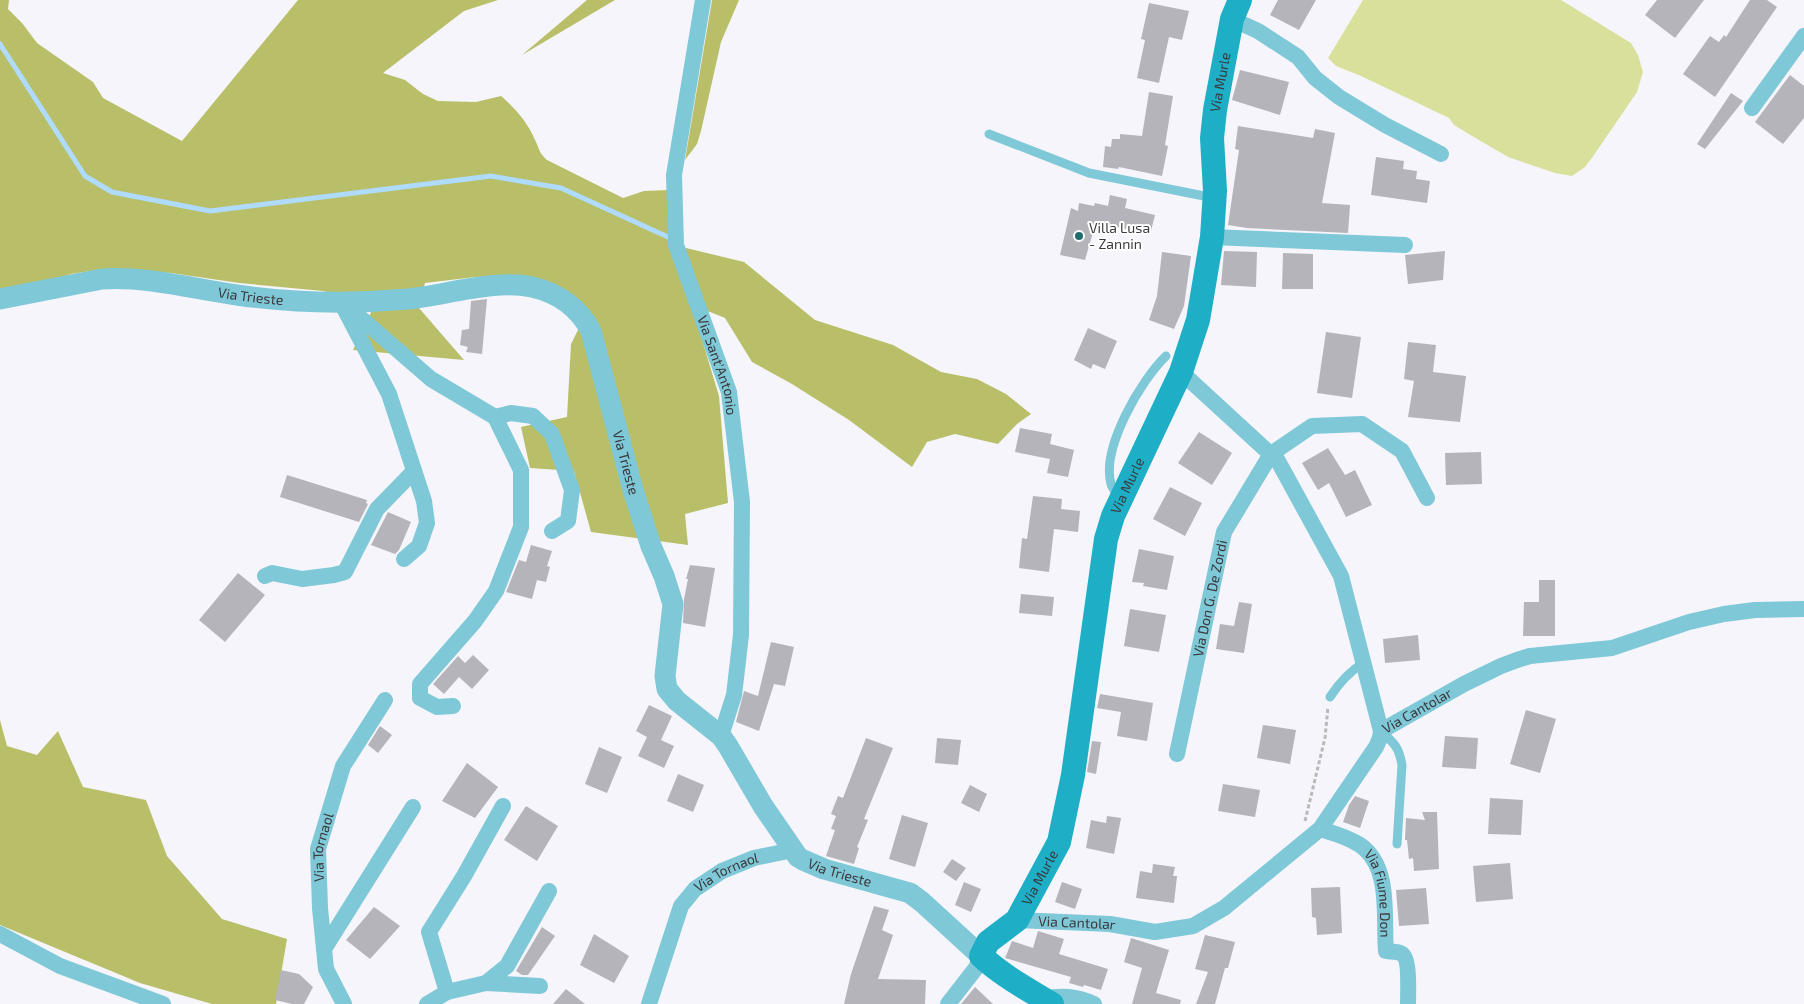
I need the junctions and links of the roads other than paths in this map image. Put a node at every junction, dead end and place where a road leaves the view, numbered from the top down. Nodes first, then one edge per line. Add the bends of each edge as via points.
1 (703, 0) edge
2 (1236, 10) edge
3 (1804, 36) edge
4 (1752, 108) dead end
5 (989, 134) dead end
6 (1442, 154) dead end
7 (1215, 199) junction
8 (1212, 237) junction
9 (1405, 245) dead end
10 (0, 299) edge
11 (341, 301) junction
12 (1173, 364) junction
13 (495, 417) junction
14 (1271, 454) junction
15 (414, 471) junction
16 (1427, 498) dead end
17 (1120, 499) junction
18 (552, 531) dead end
19 (404, 560) dead end
20 (265, 576) dead end
21 (1804, 609) edge
22 (1363, 663) junction
23 (1330, 697) road end
24 (385, 700) dead end
25 (453, 706) dead end
26 (1381, 731) junction
27 (721, 736) junction
28 (1177, 754) dead end
29 (503, 806) dead end
30 (413, 807) dead end
31 (1320, 829) junction
32 (1397, 844) dead end
33 (793, 850) junction
34 (549, 891) dead end
35 (1017, 920) junction
36 (0, 934) edge
37 (324, 949) junction
38 (981, 956) junction
39 (486, 983) junction
40 (540, 986) dead end
41 (447, 992) junction
42 (1047, 1001) edge
43 (163, 1004) edge
44 (344, 1004) edge
45 (427, 1004) edge
46 (649, 1004) edge
47 (948, 1004) edge
48 (1094, 1004) edge
49 (1408, 1004) edge

1 - 27 street, Via Sant'Antonio via 674,175 676,245 728,392 742,502 741,635 734,695
2 - 6 street via 1258,31 1298,57 1315,78 1339,97
2 - 7 main road, Via Murle via 1214,110
3 - 4 street
5 - 7 lane via 1089,173
7 - 8 main road, Via Murle
8 - 9 street
8 - 12 main road, Via Murle via 1198,320
10 - 11 street, Via Trieste via 119,278 239,295
11 - 13 street via 431,379
11 - 15 street via 389,394
11 - 27 street, Via Trieste via 407,299 507,284 555,295 577,310 594,338 634,490 673,604 665,683 677,701
12 - 14 street
12 - 17 main road, Via Murle
12 - 17 lane via 1148,378 1118,432 1109,470 1111,485
13 - 18 street via 511,413 533,416 552,434 572,490 568,521
13 - 25 street via 521,470 520,527 496,591 475,621 420,684 420,698 437,707
14 - 16 street, Via Don G. De Zordi via 1312,426 1362,424 1402,451
14 - 22 street via 1278,460 1341,576
14 - 28 street, Via Don G. De Zordi via 1224,532
15 - 19 street via 424,500 427,523 419,546
15 - 20 street via 377,510 345,572 302,579 272,573
17 - 35 main road, Via Murle via 1106,539 1073,775 1059,842
21 - 26 street, Via Cantolar via 1724,614 1689,622 1612,648 1524,658 1464,684
22 - 23 lane via 1351,671
22 - 26 street
24 - 37 street, Via Tornaol via 343,766 318,849
26 - 31 street, Via Cantolar via 1376,747
26 - 32 lane via 1396,744 1402,765
27 - 33 street, Via Trieste
29 - 41 street via 429,932
30 - 37 street
31 - 35 street, Via Cantolar via 1224,908 1193,926 1155,932 1110,924
31 - 49 street, Via Fiume Don via 1362,846 1378,866 1383,880 1386,951 1400,952 1407,962
33 - 38 street, Via Trieste via 803,860 824,869 910,893
33 - 46 street, Via Tornaol via 754,858 722,871 695,889 681,906
34 - 39 street via 507,966
35 - 38 main road, Via Murle via 988,942
36 - 43 street via 60,966
37 - 44 street, Via Tornaol via 326,969
38 - 42 main road, Via Trieste via 1018,985
38 - 47 street via 976,968
39 - 40 street
39 - 41 street
41 - 45 street
42 - 48 street via 1060,995

